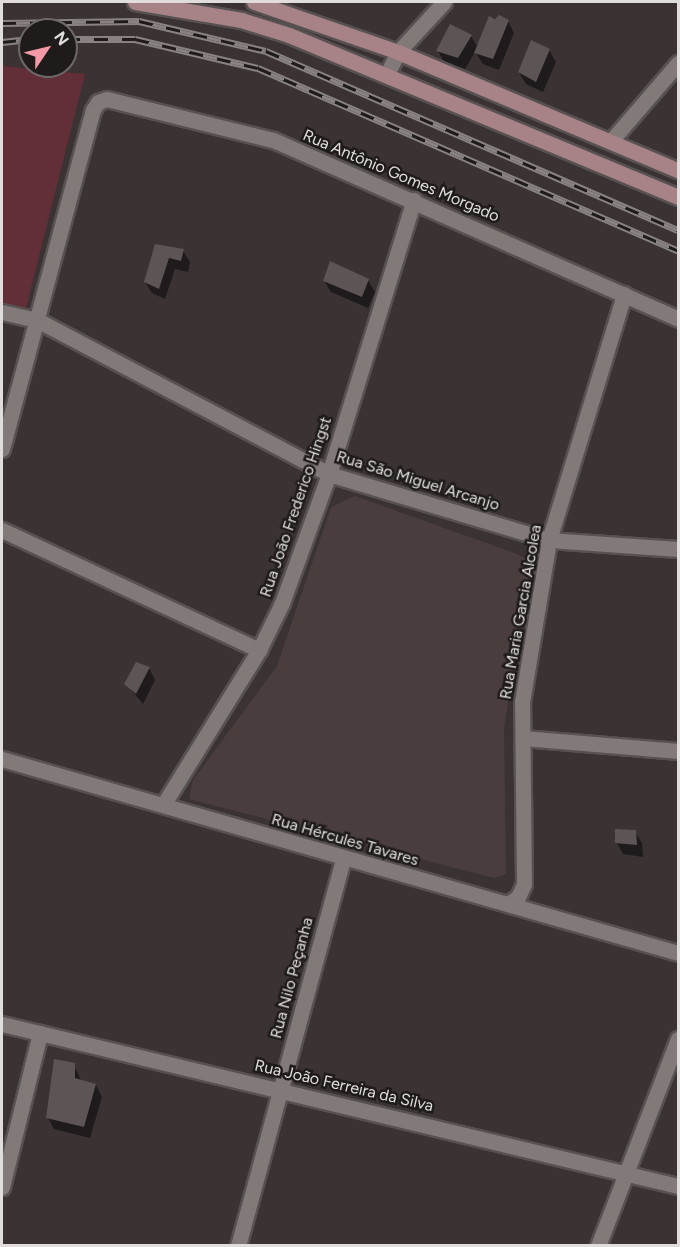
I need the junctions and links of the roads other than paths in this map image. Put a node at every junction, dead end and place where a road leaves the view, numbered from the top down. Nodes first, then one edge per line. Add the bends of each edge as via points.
1 (135, 2) edge
2 (254, 2) edge
3 (444, 2) edge
4 (398, 51) junction
5 (678, 63) edge
6 (388, 72) junction
7 (610, 141) junction
8 (678, 170) edge
9 (678, 197) edge
10 (414, 200) junction
11 (624, 294) junction
12 (2, 312) edge
13 (678, 319) edge
14 (37, 320) junction
15 (2, 449) edge
16 (329, 474) junction
17 (2, 530) edge
18 (549, 540) junction
19 (678, 549) edge
20 (259, 650) junction
21 (523, 738) junction
22 (678, 751) edge
23 (2, 759) edge
24 (163, 805) junction
25 (343, 859) junction
26 (507, 904) junction
27 (678, 953) edge
28 (2, 1024) edge
29 (40, 1033) junction
30 (678, 1039) edge
31 (281, 1089) junction
32 (625, 1172) junction
33 (678, 1186) edge
34 (2, 1187) edge
35 (238, 1245) edge
36 (598, 1245) edge

1 - 6 main road via 241,20
2 - 4 main road
3 - 4 street
4 - 6 street
4 - 7 main road
5 - 7 street
6 - 9 main road
7 - 8 main road
10 - 11 street, Rua Antônio Gomes Morgado
10 - 14 street, Rua Antônio Gomes Morgado via 273,140 107,99 98,102 93,110
10 - 16 street, Rua João Frederico Hingst
11 - 13 street, Rua Antônio Gomes Morgado
11 - 18 street, Rua Maria Garcia Alcolea
12 - 14 street, Rua São Miguel Arcanjo
14 - 15 street
14 - 16 street, Rua São Miguel Arcanjo
16 - 18 street, Rua São Miguel Arcanjo
16 - 20 street, Rua João Frederico Hingst via 282,603
17 - 20 street
18 - 19 street, Rua São Miguel Arcanjo
18 - 21 street, Rua Maria Garcia Alcolea via 522,702
20 - 24 street, Rua João Frederico Hingst
21 - 22 street
21 - 26 street, Rua Maria Garcia Alcolea via 524,884 518,897
23 - 24 street, Rua Hércules Tavares
24 - 25 street, Rua Hércules Tavares
25 - 26 street, Rua Hércules Tavares
25 - 31 street, Rua Nilo Peçanha
26 - 27 street, Rua Hércules Tavares
28 - 29 street, Rua João Ferreira da Silva
29 - 31 street, Rua João Ferreira da Silva
29 - 34 street
30 - 32 street
31 - 32 street, Rua João Ferreira da Silva
31 - 35 street, Rua Nilo Peçanha
32 - 33 street, Rua João Ferreira da Silva
32 - 36 street

